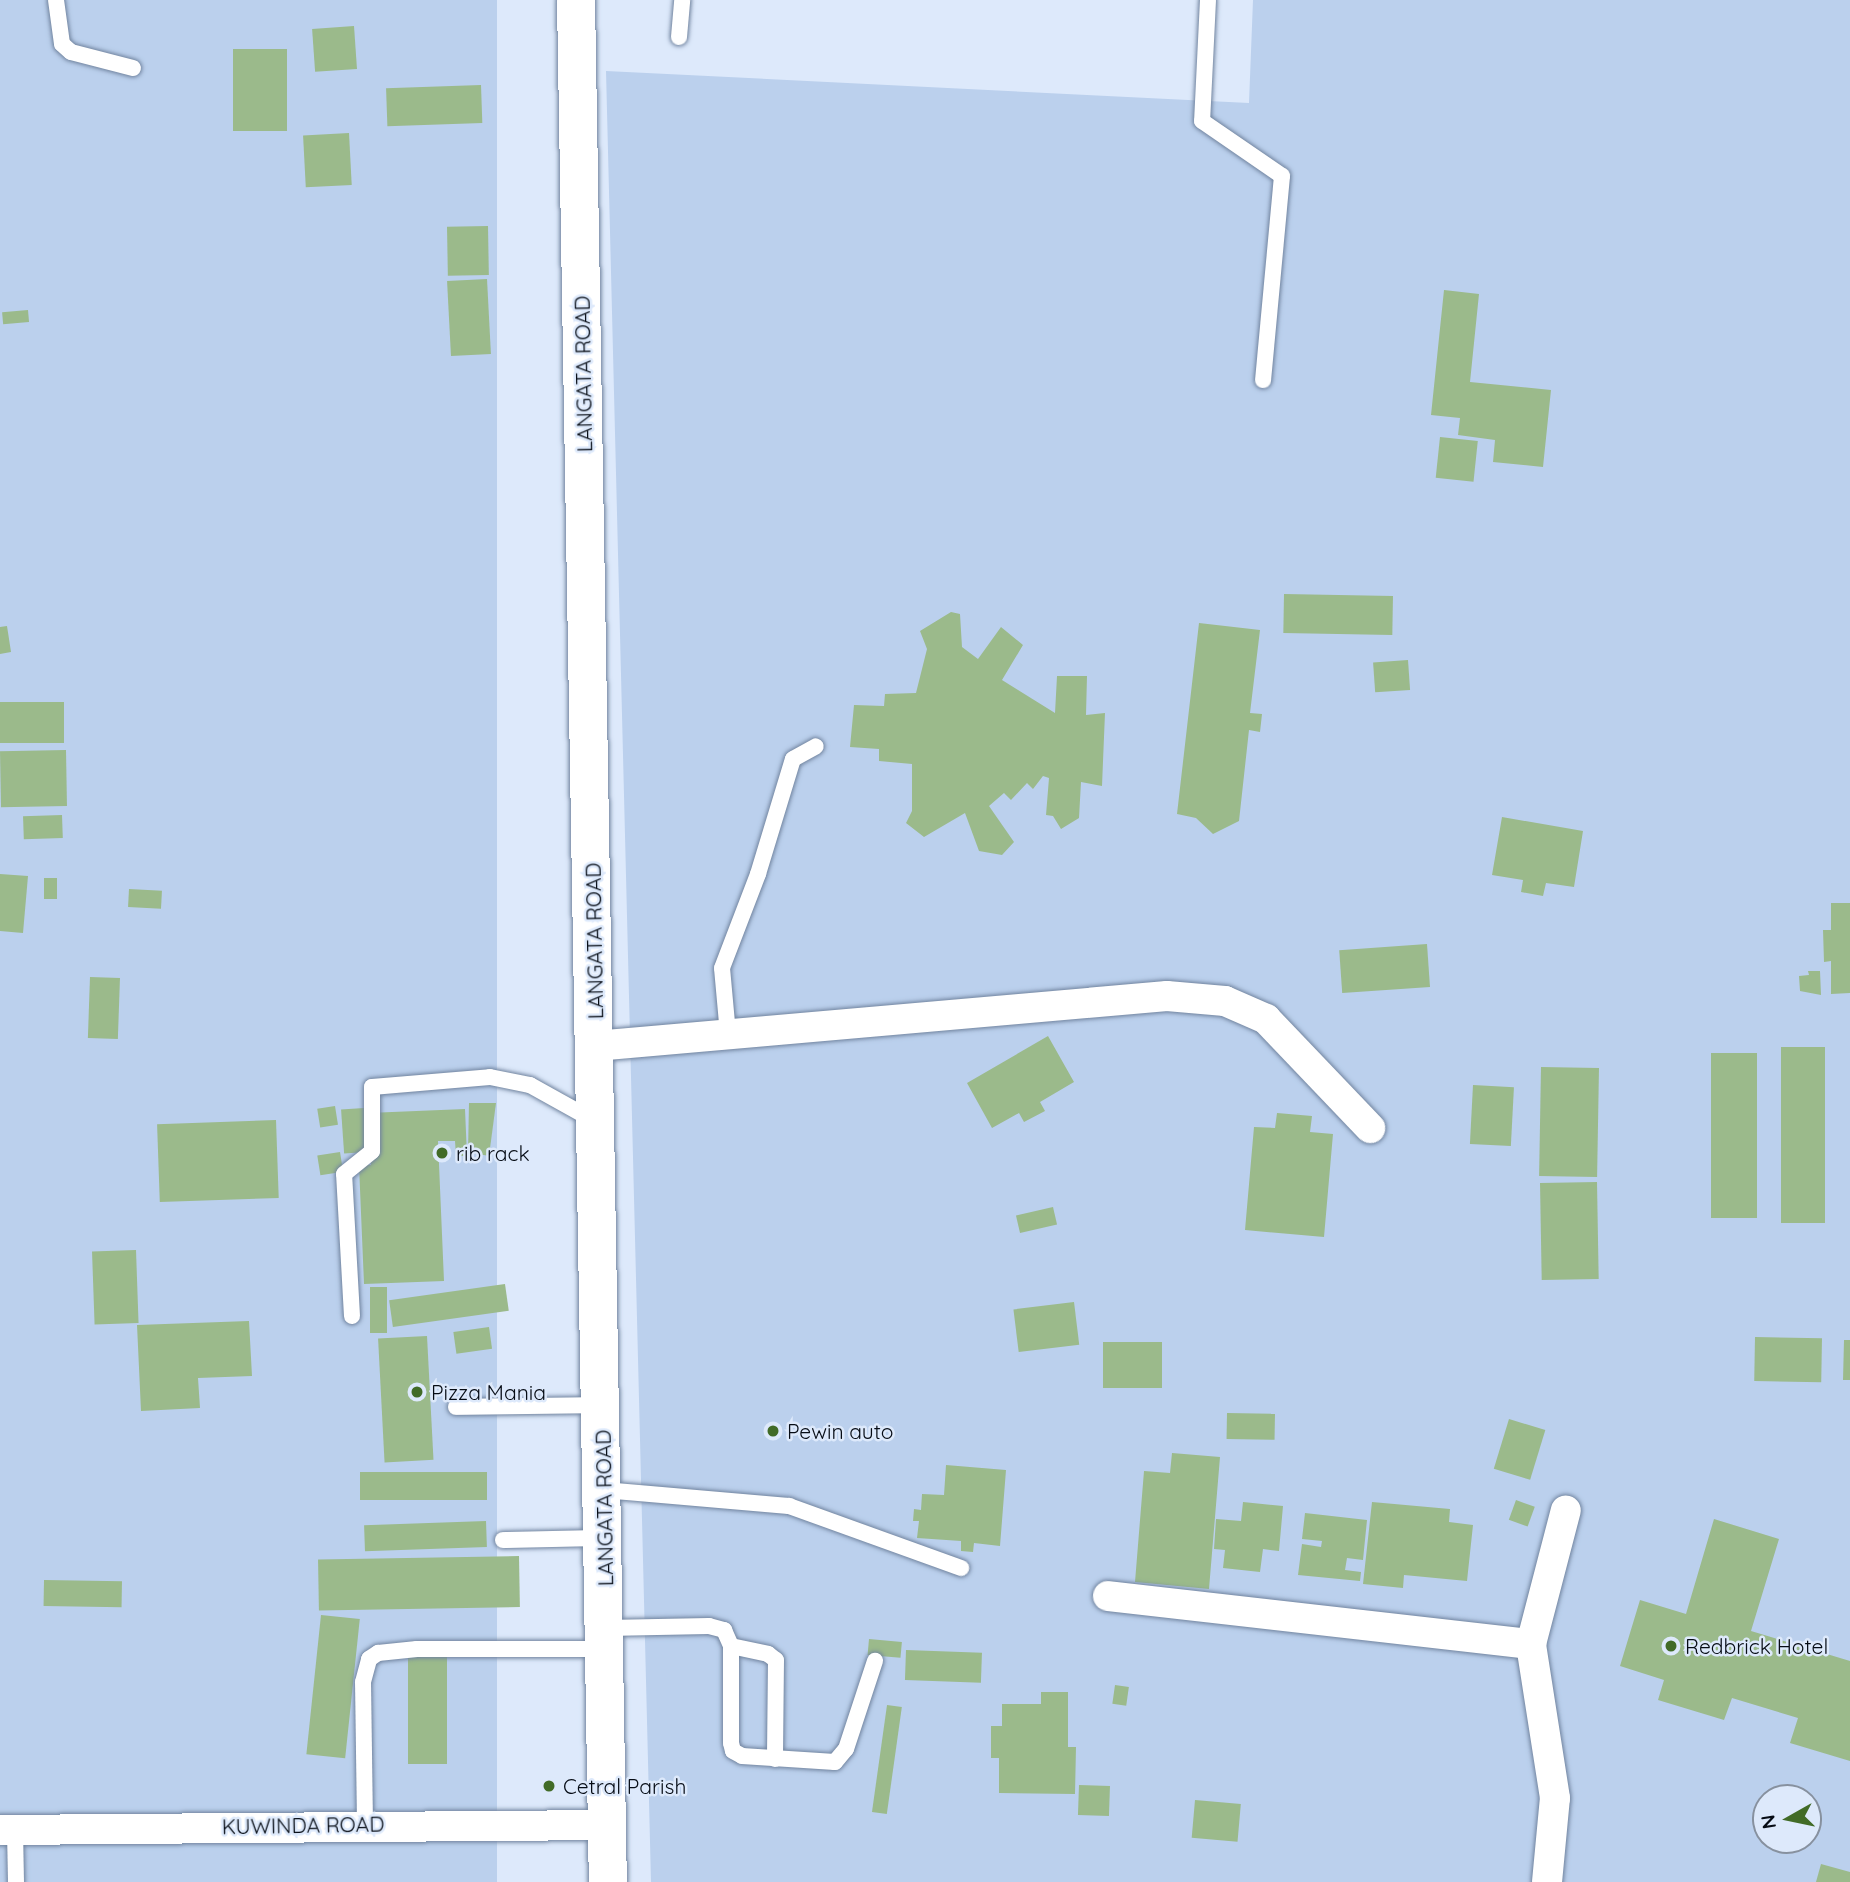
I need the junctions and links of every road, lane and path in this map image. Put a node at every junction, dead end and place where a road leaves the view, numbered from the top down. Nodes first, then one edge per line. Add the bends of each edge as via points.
1 (56, 0) edge
2 (576, 0) edge
3 (682, 0) edge
4 (1208, 0) edge
5 (679, 37) dead end
6 (133, 68) dead end
7 (1263, 380) dead end
8 (816, 746) dead end
9 (728, 1034) junction
10 (596, 1046) junction
11 (595, 1122) junction
12 (1370, 1128) dead end
13 (352, 1316) dead end
14 (602, 1405) junction
15 (456, 1407) dead end
16 (603, 1490) junction
17 (1566, 1510) dead end
18 (605, 1538) junction
19 (503, 1540) dead end
20 (961, 1568) dead end
21 (1108, 1596) dead end
22 (606, 1638) junction
23 (1531, 1644) junction
24 (731, 1646) junction
25 (875, 1661) dead end
26 (775, 1759) junction
27 (365, 1824) junction
28 (607, 1825) junction
29 (8, 1830) edge
30 (16, 1882) edge
31 (608, 1882) edge
32 (1548, 1882) edge

1 - 6 lane via 62,44 72,52
2 - 10 main road, LANGATA ROAD
3 - 5 lane
4 - 7 lane via 1202,121 1282,176
8 - 9 lane via 793,759 758,874 722,968
9 - 10 street
9 - 12 street via 1167,996 1225,1001 1266,1019
10 - 11 main road, LANGATA ROAD
11 - 13 lane via 530,1084 490,1077 372,1087 372,1151 344,1174
11 - 14 main road, LANGATA ROAD
14 - 15 lane
14 - 16 main road, LANGATA ROAD
16 - 18 main road, LANGATA ROAD
16 - 20 lane via 789,1506
17 - 23 street
18 - 19 lane
18 - 22 main road, LANGATA ROAD
21 - 23 street
22 - 24 lane via 709,1626 724,1630
22 - 27 lane via 378,1653 369,1660 363,1682
22 - 28 main road, LANGATA ROAD
23 - 32 street via 1555,1798
24 - 26 lane via 776,1660
24 - 26 lane via 733,1751
25 - 26 lane via 846,1749 835,1762
27 - 28 street, KUWINDA ROAD
27 - 29 street, KUWINDA ROAD
28 - 31 main road, LANGATA ROAD
29 - 30 lane

